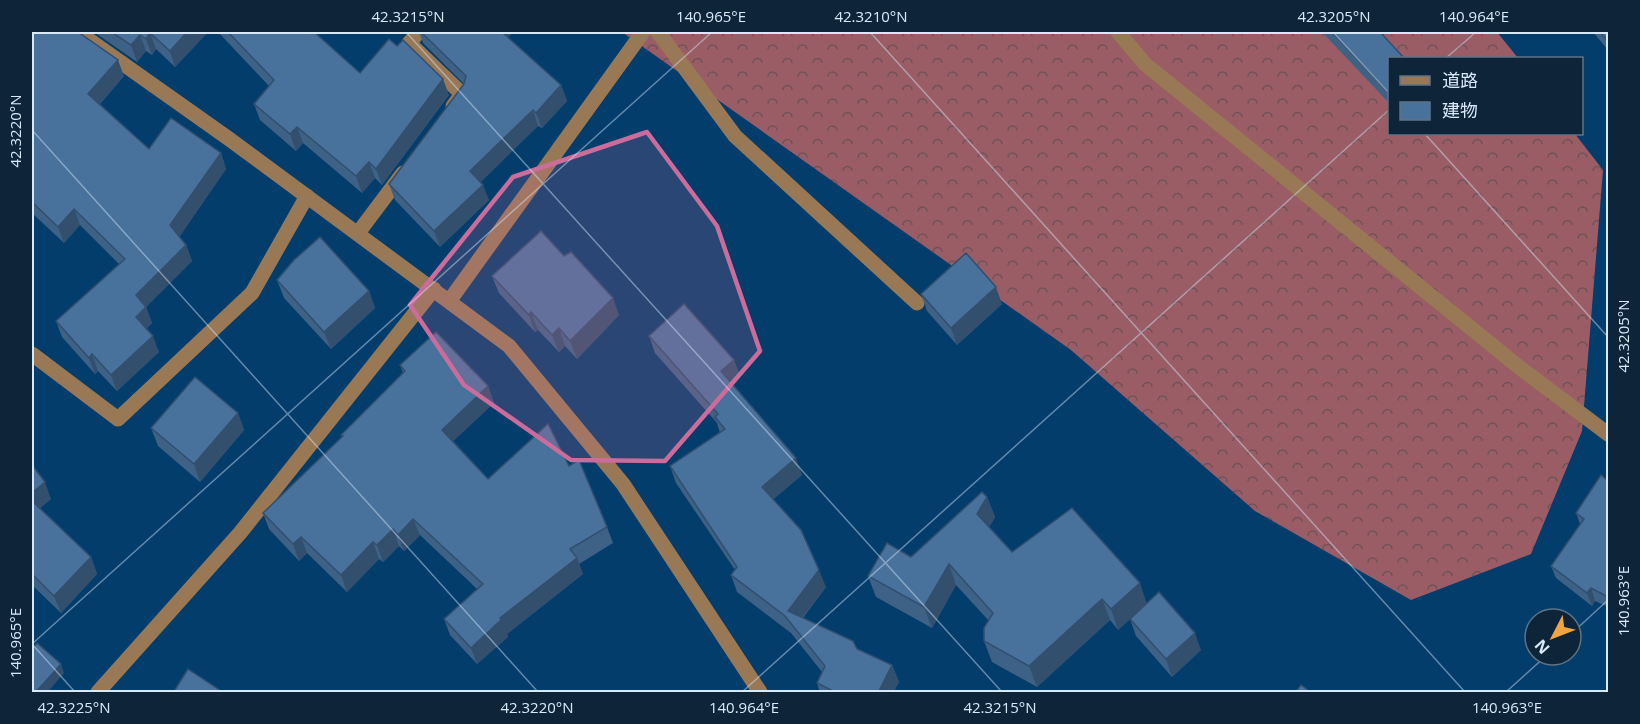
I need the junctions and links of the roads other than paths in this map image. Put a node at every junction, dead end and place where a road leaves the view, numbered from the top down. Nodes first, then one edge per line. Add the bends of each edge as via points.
1 (78, 32) edge
2 (419, 32) edge
3 (643, 32) edge
4 (658, 32) edge
5 (1118, 32) edge
6 (441, 122) edge
7 (414, 159) edge
8 (307, 196) junction
9 (358, 233) junction
10 (434, 289) junction
11 (450, 300) junction
12 (917, 303) dead end
13 (32, 354) edge
14 (1608, 434) edge
15 (98, 693) edge
16 (760, 693) edge

1 - 8 street
2 - 6 street via 409,44 462,94
3 - 11 street
4 - 12 street via 735,136
5 - 14 street via 1145,64 1519,367
7 - 9 street
8 - 9 street
8 - 13 street via 252,293 118,419
9 - 10 street
10 - 11 street
10 - 15 street via 240,533
11 - 16 street via 509,345 623,484

